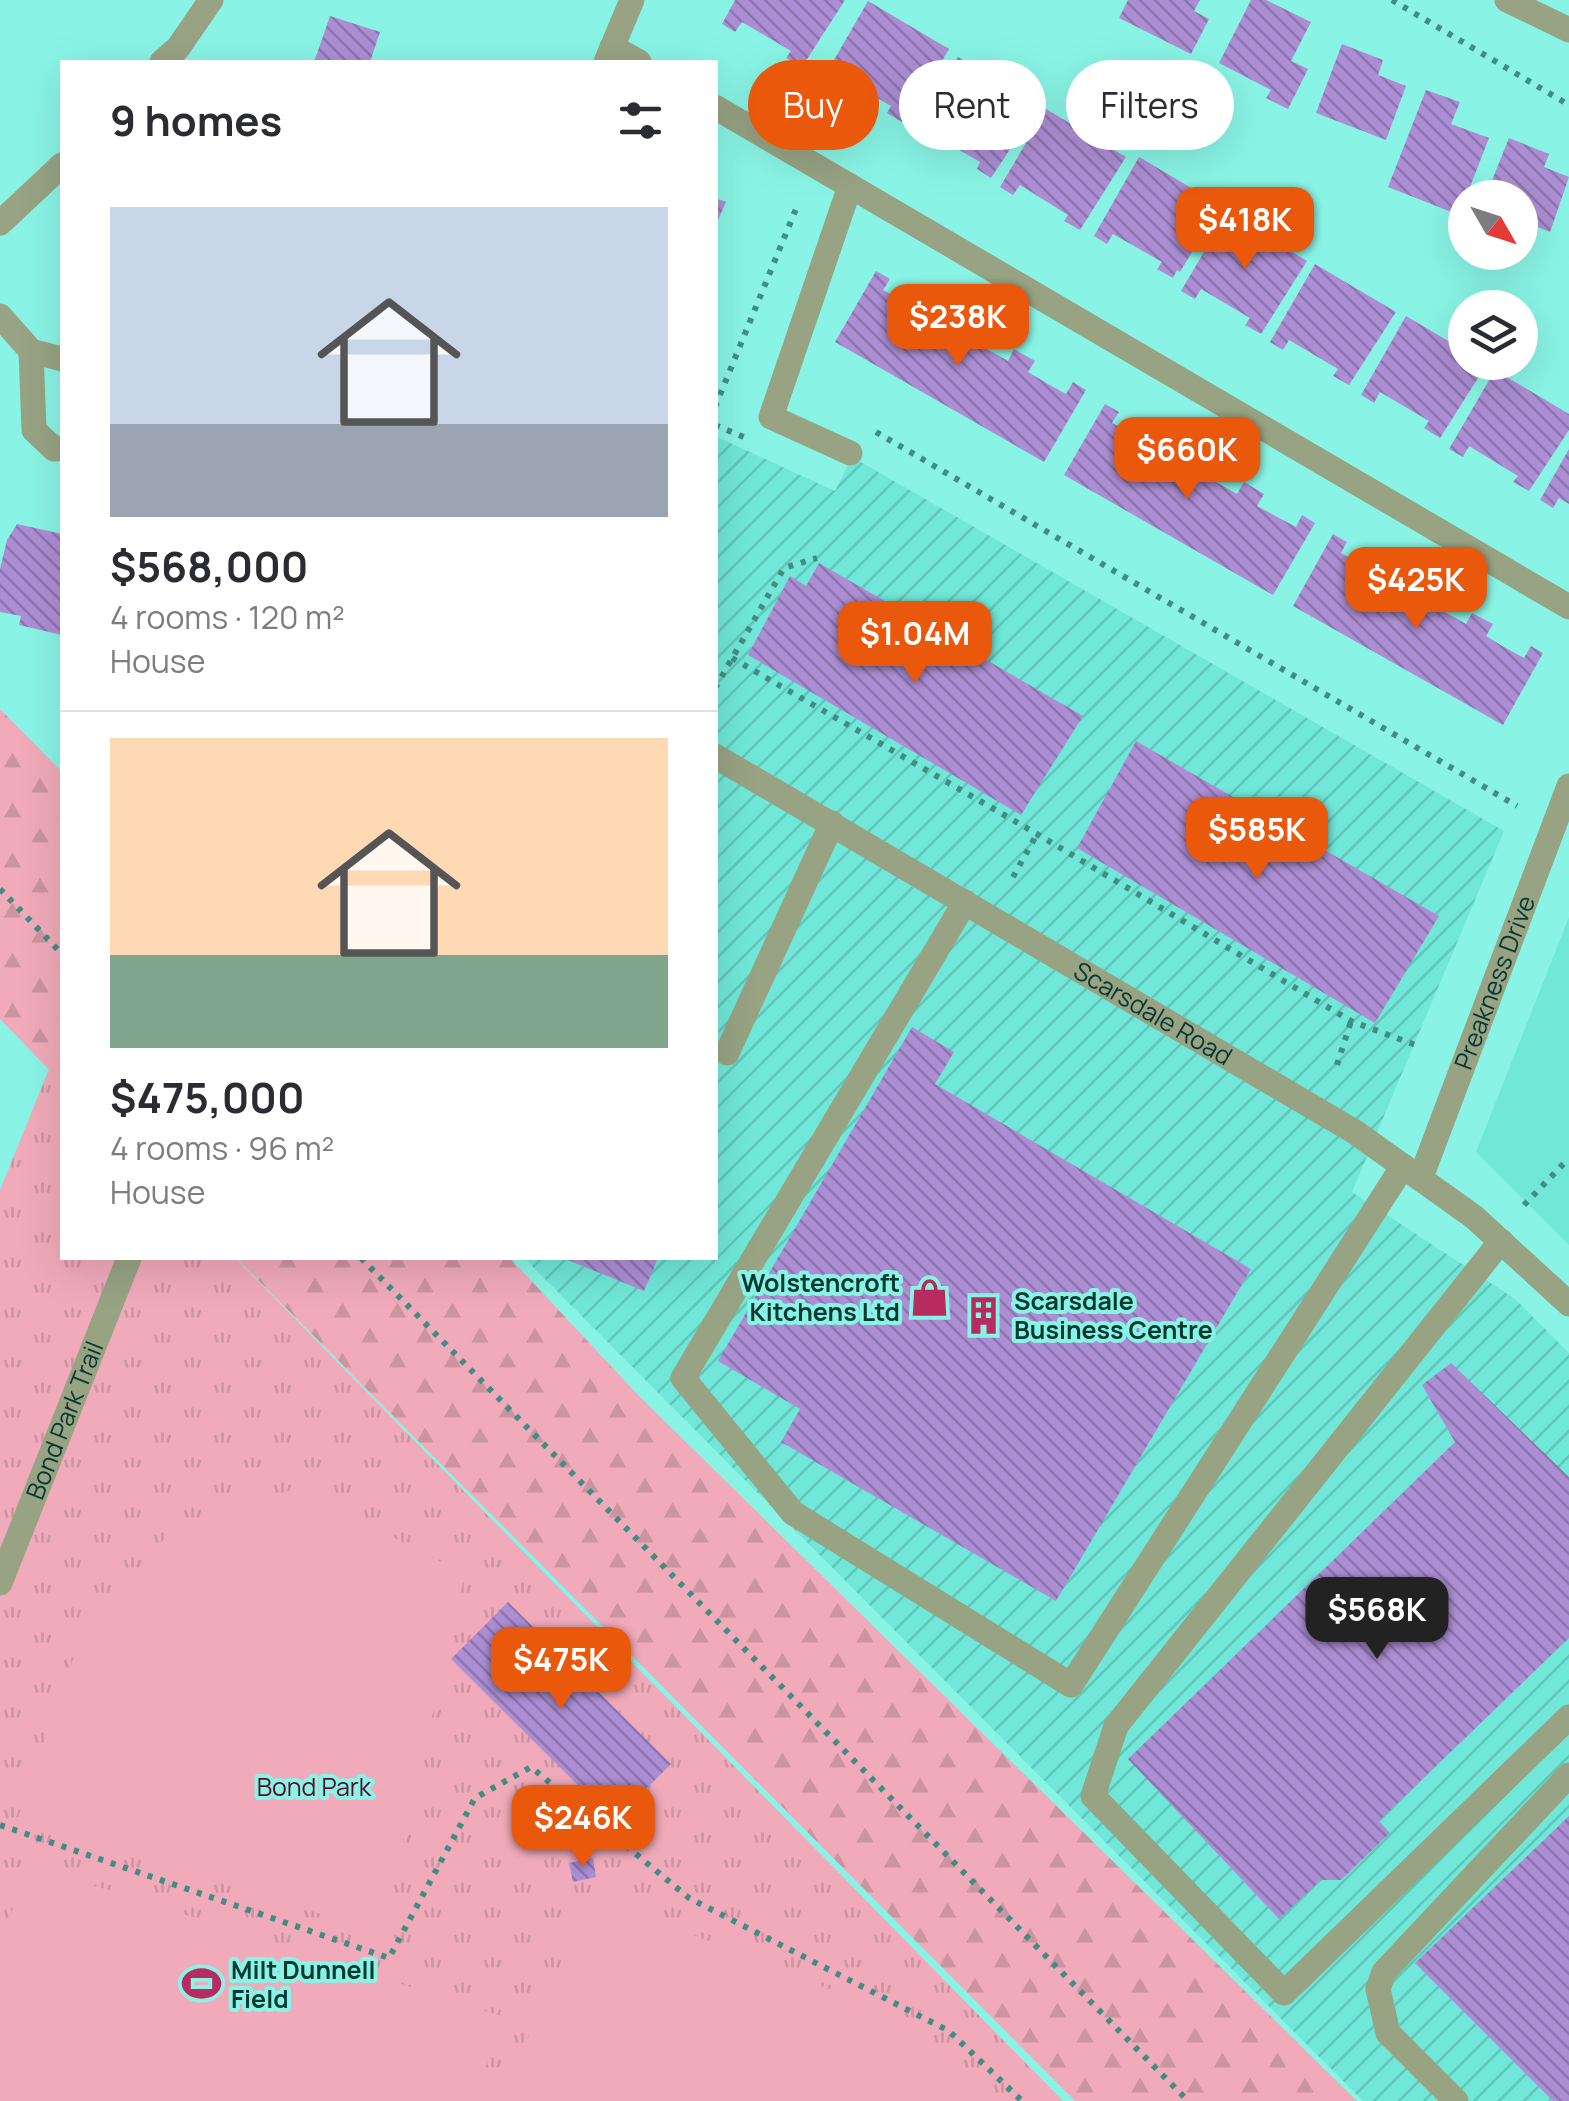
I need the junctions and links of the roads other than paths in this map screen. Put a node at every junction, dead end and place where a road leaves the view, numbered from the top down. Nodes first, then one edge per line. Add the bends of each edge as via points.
1 (211, 0) edge
2 (632, 0) edge
3 (1506, 0) edge
4 (1569, 30) edge
5 (609, 55) edge
6 (164, 60) edge
7 (718, 109) edge
8 (60, 166) edge
9 (850, 186) junction
10 (0, 223) edge
11 (0, 316) edge
12 (31, 351) junction
13 (60, 358) edge
14 (60, 448) edge
15 (850, 454) dead end
16 (1569, 607) edge
17 (718, 758) edge
18 (1569, 786) edge
19 (832, 823) junction
20 (965, 902) junction
21 (727, 1053) dead end
22 (1412, 1172) junction
23 (1501, 1241) junction
24 (128, 1260) edge
25 (1569, 1304) edge
26 (0, 1583) edge
27 (1569, 1717) edge
28 (1569, 1774) edge
29 (1456, 2101) edge

1 - 6 street
2 - 5 street
3 - 4 street
7 - 9 street
8 - 10 street
9 - 15 street via 771,417
9 - 16 street
11 - 12 street
12 - 13 street
12 - 14 street via 34,430
17 - 19 street, Scarsdale Road
18 - 22 street, Preakness Drive
19 - 20 street, Scarsdale Road
19 - 21 street
20 - 22 street, Scarsdale Road
20 - 22 street, Preakness Drive via 683,1378 793,1512 1071,1685
22 - 23 street, Scarsdale Road
23 - 25 street, Scarsdale Road
23 - 27 street via 1116,1726 1093,1796 1284,1993
24 - 26 street, Bond Park Trail
28 - 29 street via 1384,1972 1378,1989 1388,2033

